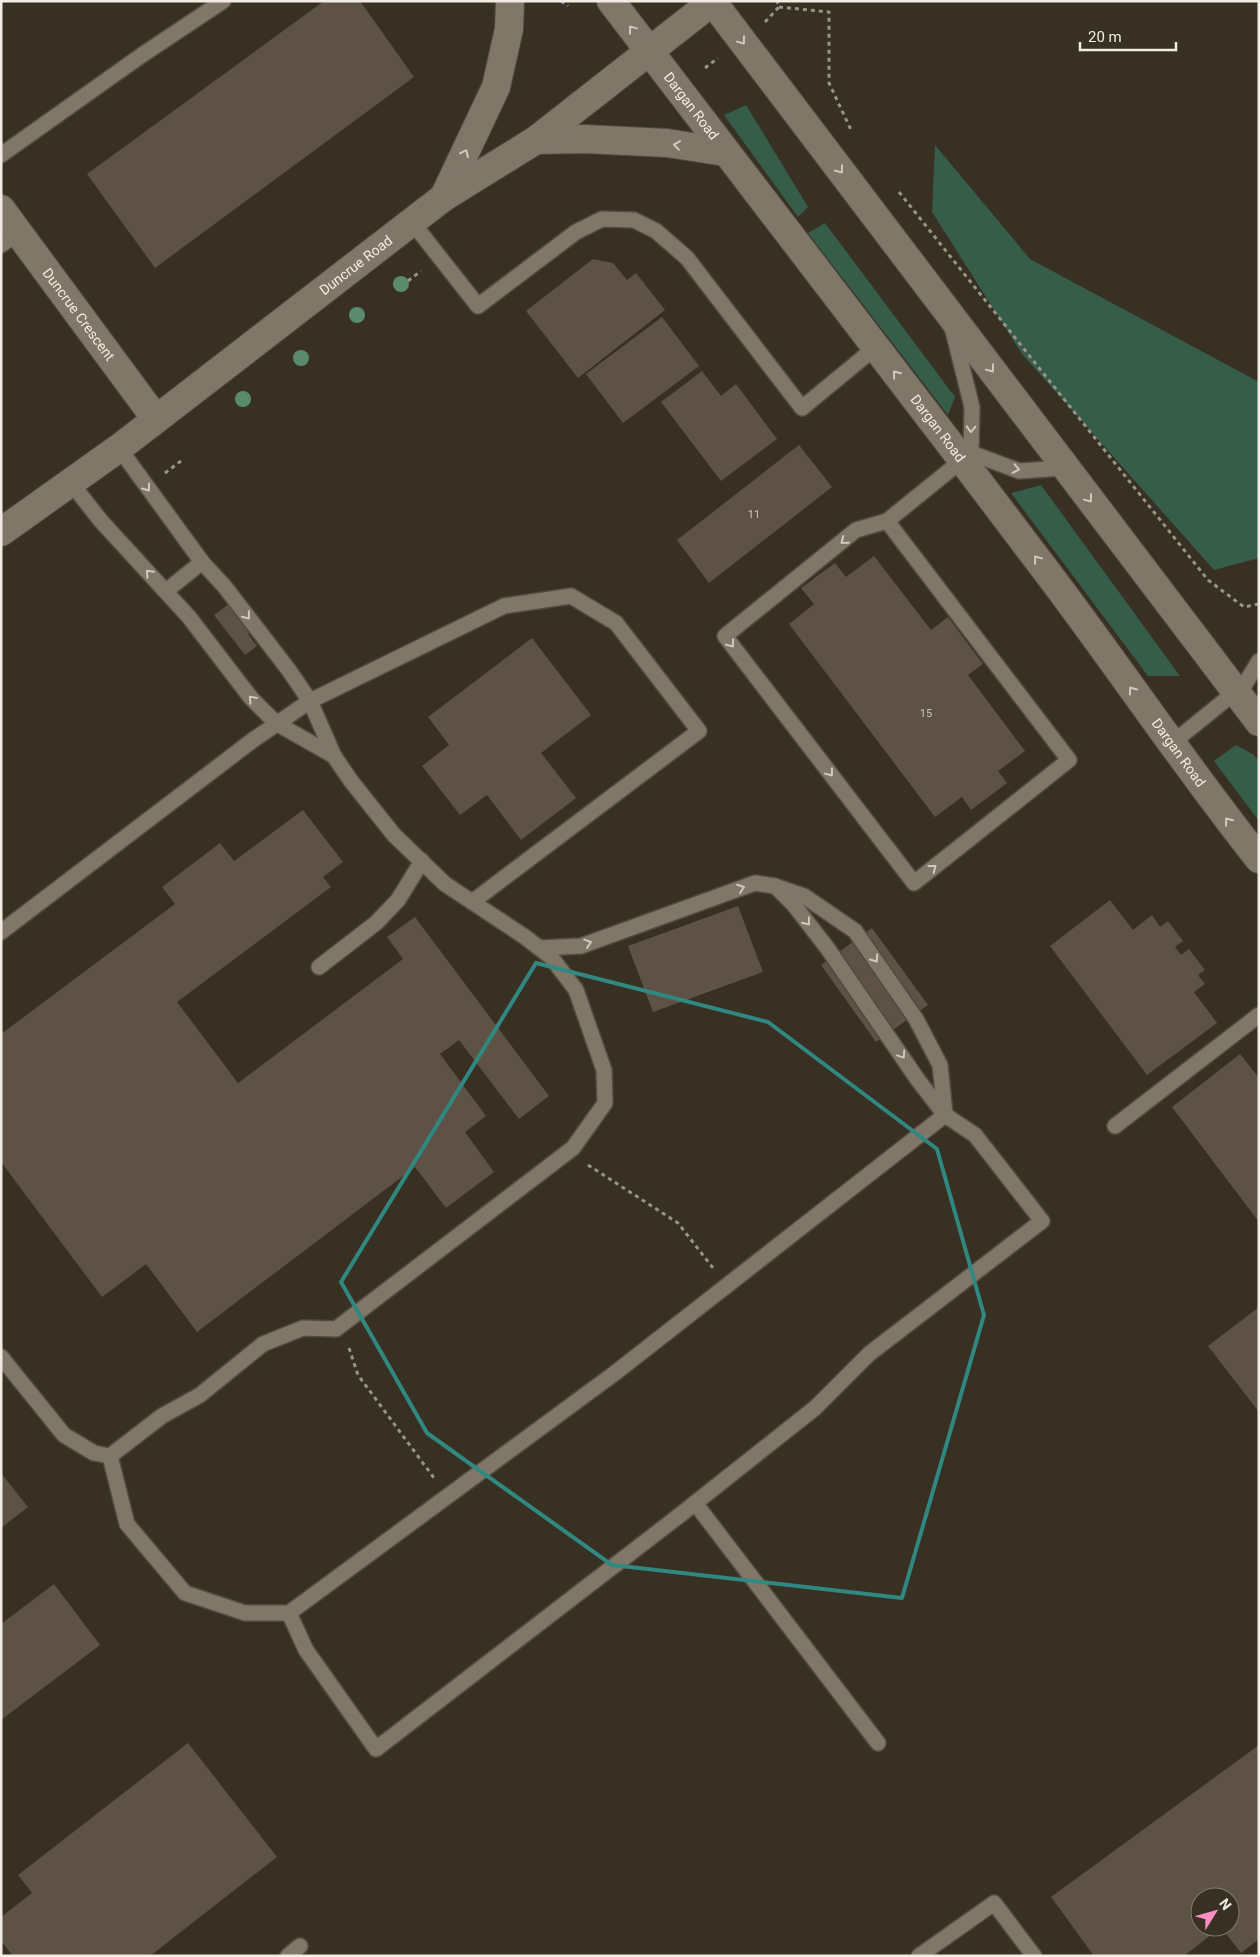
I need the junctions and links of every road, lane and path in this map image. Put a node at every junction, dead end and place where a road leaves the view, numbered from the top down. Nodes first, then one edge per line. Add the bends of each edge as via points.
1 (223, 1) edge
2 (510, 1) edge
3 (562, 1) edge
4 (611, 1) edge
5 (713, 1) edge
6 (777, 1) edge
7 (568, 6) dead end
8 (779, 7) junction
9 (764, 23) dead end
10 (650, 52) junction
11 (853, 136) dead end
12 (536, 140) junction
13 (725, 152) junction
14 (1, 155) edge
15 (897, 190) dead end
16 (444, 197) junction
17 (1, 209) edge
18 (412, 222) junction
19 (10, 239) edge
20 (949, 313) junction
21 (876, 347) junction
22 (156, 419) junction
23 (119, 448) junction
24 (967, 457) junction
25 (1064, 468) junction
26 (71, 483) junction
27 (887, 521) junction
28 (1, 532) edge
29 (202, 562) junction
30 (166, 591) junction
31 (1259, 604) edge
32 (1259, 661) edge
33 (1247, 685) edge
34 (310, 702) junction
35 (1259, 722) edge
36 (276, 724) junction
37 (1171, 744) junction
38 (334, 756) junction
39 (1259, 859) edge
40 (422, 862) junction
41 (775, 886) junction
42 (472, 902) junction
43 (1, 932) edge
44 (540, 948) junction
45 (319, 967) dead end
46 (1259, 1015) edge
47 (945, 1115) junction
48 (1115, 1126) dead end
49 (573, 1148) junction
50 (726, 1286) junction
51 (336, 1329) junction
52 (1, 1357) edge
53 (110, 1456) junction
54 (447, 1496) junction
55 (695, 1503) junction
56 (289, 1613) junction
57 (878, 1743) dead end
58 (300, 1946) dead end
59 (288, 1956) edge
60 (919, 1956) edge
61 (1034, 1956) edge

1 - 14 lane
16 -> 2 street via 496,87 509,29
3 - 7 path
10 -> 4 street, Dargan Road
5 - 10 street, Duncrue Road
5 -> 20 street
6 - 8 path
8 - 9 path
8 - 11 path via 828,12 829,83
10 - 12 street, Duncrue Road
10 - 13 street, Dargan Road
13 -> 12 street via 667,144
12 - 16 street, Duncrue Road
13 - 21 street, Dargan Road
15 - 31 path via 1208,580 1244,607
16 - 18 street, Duncrue Road
17 - 19 street, Duncrue Crescent
18 - 21 lane via 478,306 576,232 602,219 634,220 656,231 688,258 802,408
18 - 22 street, Duncrue Road
19 - 22 street, Duncrue Crescent
20 -> 24 lane via 972,407
20 -> 25 street
24 -> 21 street, Dargan Road
22 - 23 street, Duncrue Road
23 - 26 street, Duncrue Road
23 -> 29 lane
24 -> 25 lane via 1020,471
24 - 27 lane
37 -> 24 street, Dargan Road
25 -> 33 street
26 - 28 street, Duncrue Road
30 -> 26 lane via 101,521
27 -> 27 lane via 856,530 725,636 914,883 1069,760
29 - 30 lane
29 -> 34 lane via 288,669
36 -> 30 lane via 251,698
32 - 33 lane
33 - 35 street
33 - 37 lane
34 - 36 lane
34 - 38 lane
34 - 42 lane via 504,606 571,596 616,623 698,731
36 - 38 lane
36 - 43 lane
39 -> 37 street, Dargan Road
38 - 40 lane via 394,834
40 - 42 lane via 445,884
40 - 45 lane via 398,900 376,923
44 -> 41 lane via 581,946 756,883
41 -> 47 lane via 828,949
41 -> 47 lane via 804,896 855,931 916,1019 940,1066
42 - 44 lane
44 - 49 lane via 576,990 604,1070 605,1104
46 - 48 lane
47 - 50 lane
47 - 55 lane via 975,1135 1042,1222 869,1354 816,1408
49 - 50 path via 588,1165 678,1223
49 - 51 lane
50 - 54 lane via 615,1373
51 - 53 lane via 303,1328 263,1344 200,1395 162,1416
51 - 54 path via 348,1347 358,1375
52 - 53 lane via 64,1435 94,1453
53 - 56 lane via 127,1524 185,1593 245,1613
54 - 56 lane
55 - 56 lane via 376,1749 306,1650
55 - 57 lane
58 - 59 lane
60 - 61 lane via 994,1903

